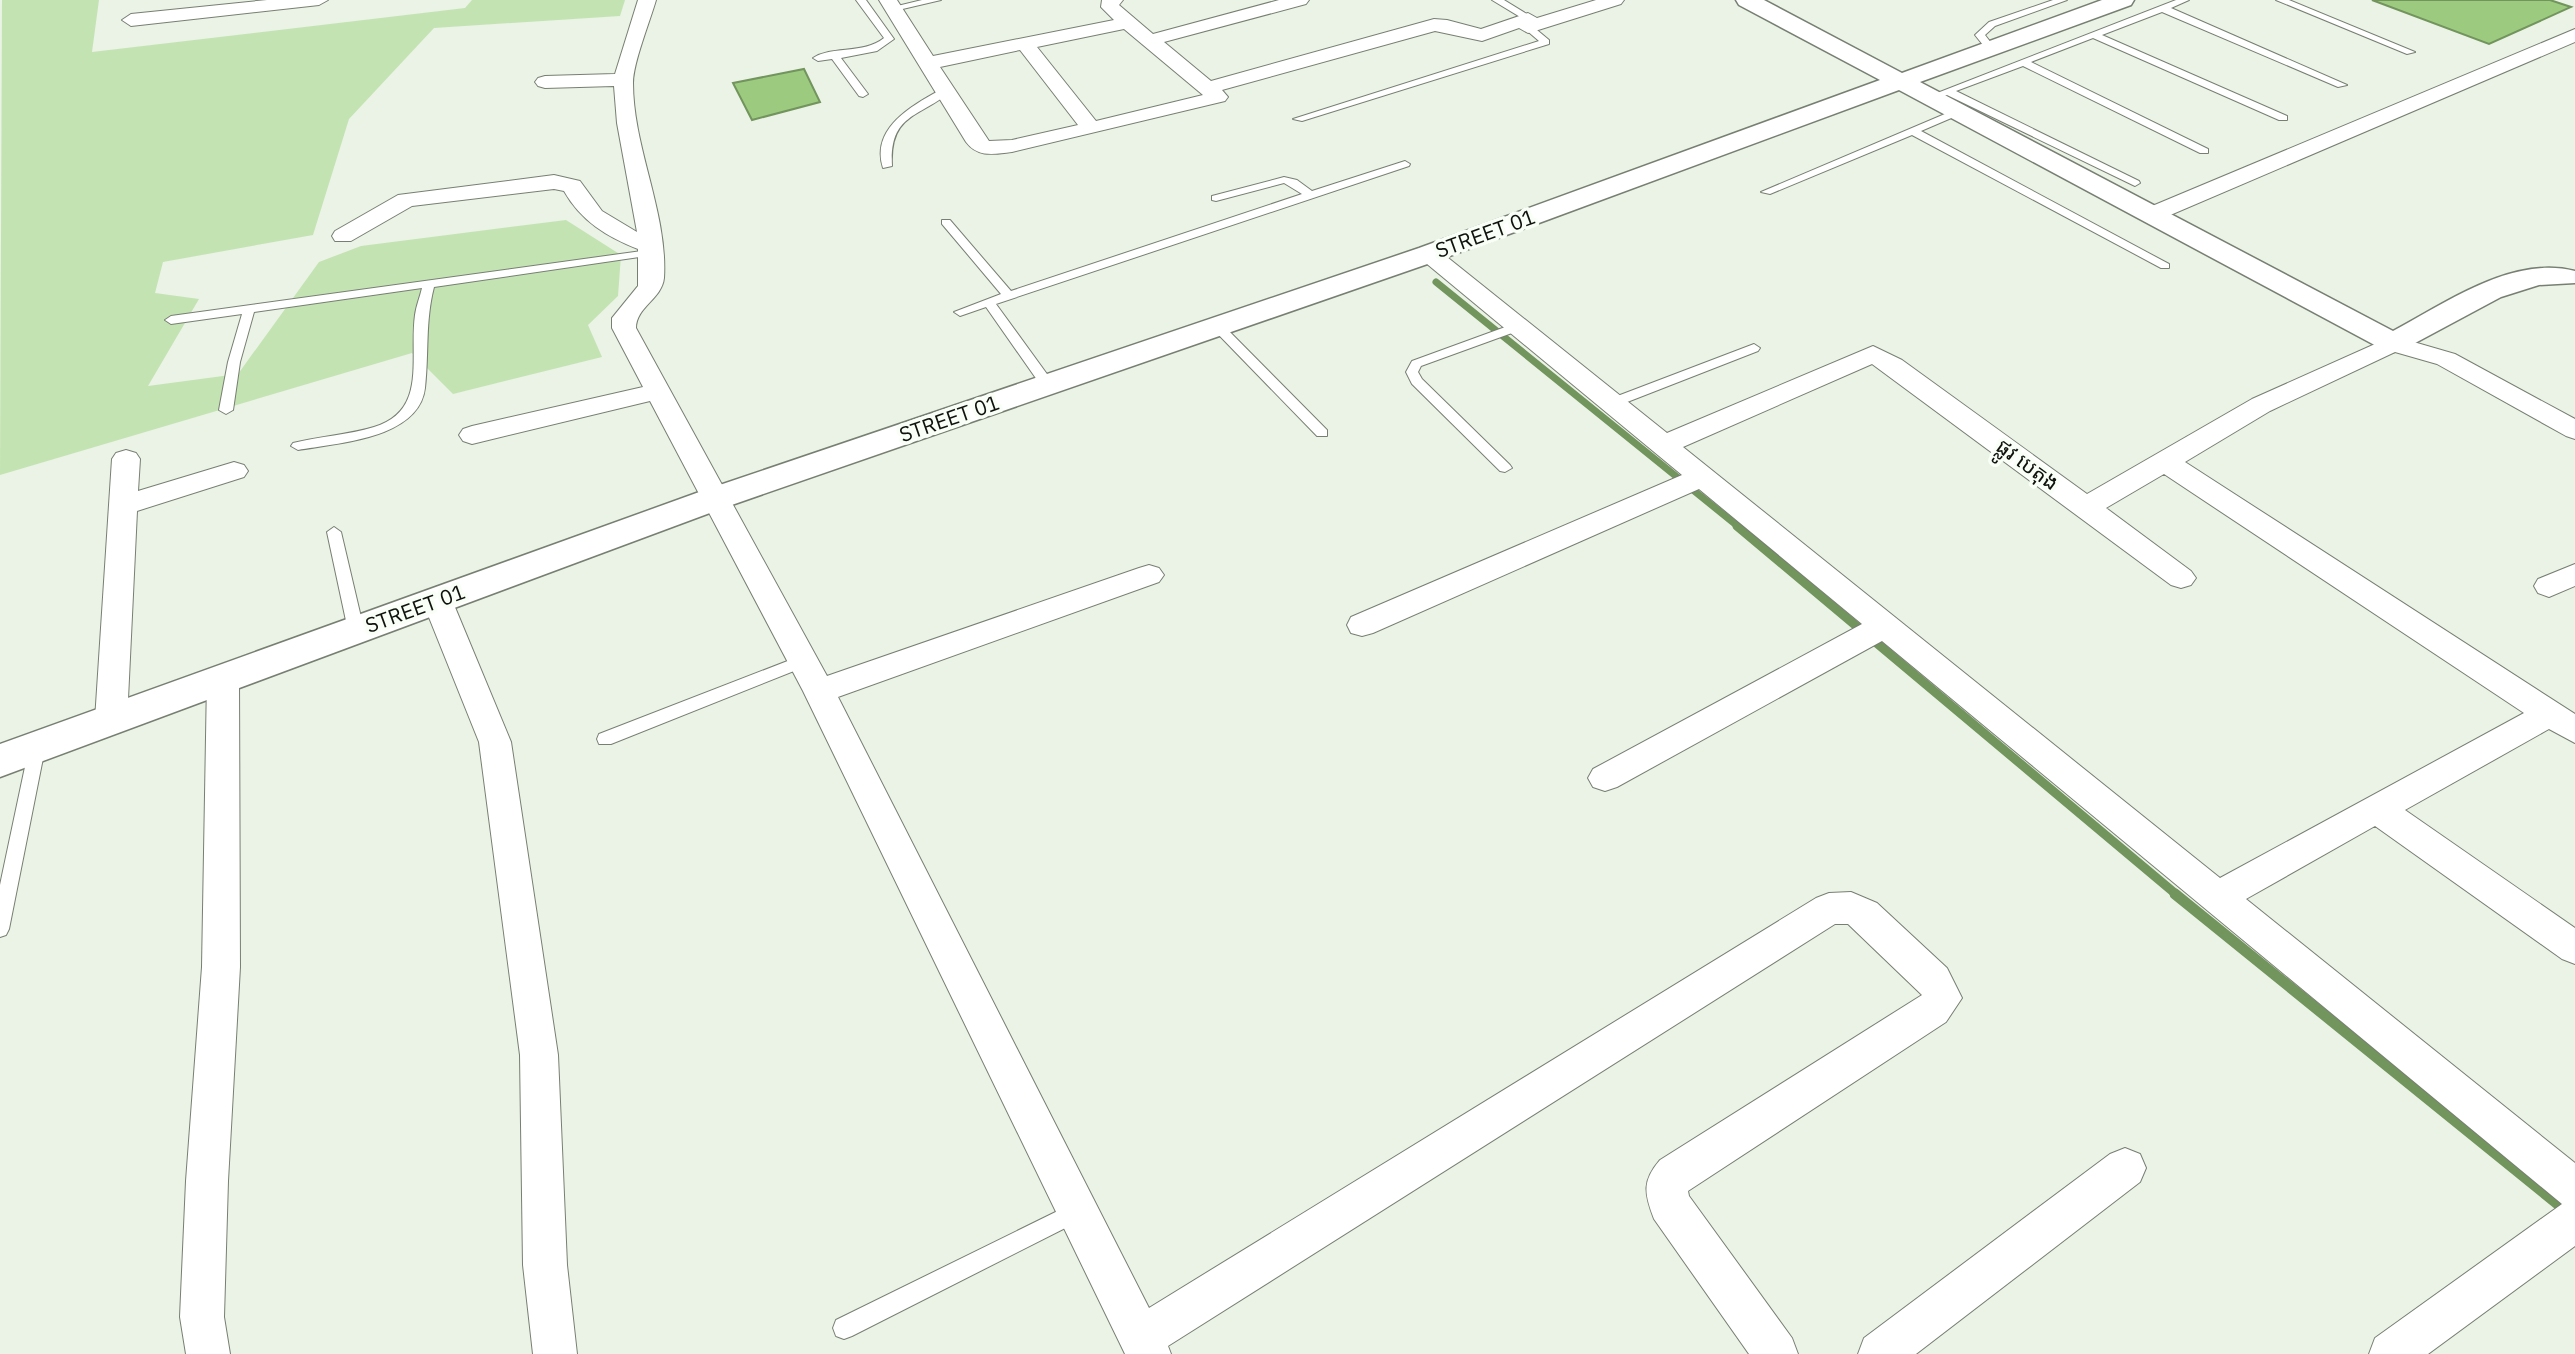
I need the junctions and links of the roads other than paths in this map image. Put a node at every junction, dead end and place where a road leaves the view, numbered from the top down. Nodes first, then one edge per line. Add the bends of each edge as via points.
1 (319, 0) edge
2 (648, 0) edge
3 (861, 0) edge
4 (936, 0) edge
5 (1114, 0) edge
6 (1300, 0) edge
7 (1497, 0) edge
8 (1615, 0) edge
9 (1747, 0) edge
10 (2062, 0) edge
11 (2123, 0) edge
12 (2184, 0) edge
13 (2281, 0) edge
14 (891, 4) edge
15 (192, 6) edge
16 (2162, 8) junction
17 (131, 20) dead end
18 (1129, 22) junction
19 (1531, 23) junction
20 (2094, 35) junction
21 (2575, 35) edge
22 (1151, 40) junction
23 (1024, 43) junction
24 (1990, 48) junction
25 (2410, 52) dead end
26 (834, 55) junction
27 (818, 58) dead end
28 (929, 62) junction
29 (2023, 62) junction
30 (623, 80) junction
31 (1899, 80) junction
32 (545, 82) dead end
33 (2342, 85) dead end
34 (1208, 88) junction
35 (946, 91) junction
36 (863, 94) dead end
37 (1946, 100) junction
38 (2283, 118) dead end
39 (1298, 119) dead end
40 (1091, 128) junction
41 (1913, 131) junction
42 (2204, 151) dead end
43 (1405, 164) dead end
44 (887, 166) dead end
45 (2135, 183) dead end
46 (1766, 192) dead end
47 (1310, 195) junction
48 (1216, 198) dead end
49 (2153, 214) junction
50 (946, 222) dead end
51 (343, 236) dead end
52 (649, 249) junction
53 (1429, 254) junction
54 (2165, 266) dead end
55 (2572, 276) edge
56 (429, 284) junction
57 (1009, 296) junction
58 (989, 303) junction
59 (250, 309) junction
60 (960, 312) dead end
61 (171, 320) dead end
62 (1217, 326) junction
63 (1505, 331) junction
64 (2393, 343) junction
65 (1754, 348) dead end
66 (1047, 384) junction
67 (657, 391) junction
68 (1612, 403) junction
69 (226, 410) dead end
70 (2575, 429) edge
71 (1322, 433) dead end
72 (472, 435) dead end
73 (1664, 445) junction
74 (298, 446) dead end
75 (126, 459) dead end
76 (2163, 460) junction
77 (1505, 468) dead end
78 (234, 471) dead end
79 (1689, 484) junction
80 (715, 499) junction
81 (124, 505) junction
82 (2087, 507) junction
83 (334, 532) dead end
84 (1149, 575) dead end
85 (2180, 578) dead end
86 (438, 600) junction
87 (1362, 625) dead end
88 (1881, 628) junction
89 (356, 630) junction
90 (811, 676) junction
91 (223, 680) junction
92 (111, 720) junction
93 (2562, 722) edge
94 (605, 739) dead end
95 (37, 748) junction
96 (0, 761) edge
97 (1605, 778) dead end
98 (2377, 808) junction
99 (2217, 897) junction
100 (0, 929) edge
101 (2575, 948) edge
102 (2125, 1168) dead end
103 (1078, 1211) junction
104 (2572, 1212) edge
105 (844, 1328) dead end
106 (1145, 1346) edge
107 (208, 1354) edge
108 (555, 1354) edge
109 (1776, 1354) edge
110 (1880, 1354) edge
111 (2391, 1354) edge

1 - 15 street
2 - 30 street
3 - 26 lane via 889,40 877,48
4 - 14 lane
5 - 18 street via 1110,7
6 - 22 street
7 - 19 lane
8 - 19 street
9 - 31 street
10 - 24 lane via 1992,24 1980,35
11 - 24 street, STREET 01
12 - 16 lane
13 - 25 lane
14 - 28 street
15 - 17 street
16 - 20 lane
16 - 33 lane
18 - 22 street
18 - 23 street
19 - 34 street via 1482,35 1447,24 1434,25
19 - 39 lane via 1546,43
20 - 29 lane
20 - 38 lane
21 - 49 street
22 - 34 street
23 - 28 street
23 - 40 street
24 - 31 street, STREET 01
26 - 27 lane
26 - 36 lane
28 - 35 street
29 - 37 lane
29 - 42 lane
30 - 32 street
30 - 52 street
31 - 37 street
31 - 53 street, STREET 01
34 - 40 street via 1218,97
35 - 40 street via 977,142 988,149
35 - 44 lane via 894,127 886,144
37 - 41 lane
37 - 45 lane
37 - 49 street
41 - 46 lane
41 - 54 lane
43 - 47 lane
47 - 48 lane via 1284,180
47 - 57 lane
49 - 64 street
50 - 57 lane
51 - 52 street via 406,200 554,182 572,186 598,221
52 - 56 lane
52 - 67 street via 650,287 624,318
53 - 62 street, STREET 01
53 - 63 street
55 - 64 street via 2537,276 2491,291
56 - 59 lane
56 - 74 lane via 421,314 414,405 379,430
57 - 58 lane
58 - 60 lane
58 - 66 lane
59 - 61 lane
59 - 69 lane
62 - 66 street, STREET 01
62 - 71 lane
63 - 68 street
63 - 77 lane via 1416,364 1412,372
64 - 70 street via 2446,359
64 - 76 street via 2261,405
65 - 68 lane
66 - 80 street, STREET 01
67 - 72 street
67 - 80 street
68 - 73 street
73 - 79 street
73 - 82 street, ផ្លូវ បេតុង via 1873,354
75 - 81 street
76 - 82 street
76 - 93 street
78 - 81 street
79 - 87 street
79 - 88 street
80 - 86 street, STREET 01
80 - 90 street
81 - 92 street
82 - 85 street, ផ្លូវ បេតុង
83 - 89 lane
84 - 90 street
86 - 89 street, STREET 01
86 - 108 street via 495,742 539,1055 545,1265
88 - 97 street
88 - 99 street
89 - 91 street, STREET 01
90 - 94 lane
90 - 103 street
91 - 92 street, STREET 01
91 - 107 street via 221,967 202,1317
92 - 95 street, STREET 01
93 - 98 street
95 - 96 street, STREET 01
95 - 100 lane
98 - 99 street
98 - 101 street
99 - 104 street
102 - 110 street
103 - 105 lane
103 - 106 street
104 - 111 street
106 - 109 street via 1829,909 1851,908 1864,914 1934,979 1944,998 1933,1010 1675,1174 1666,1185 1669,1204

